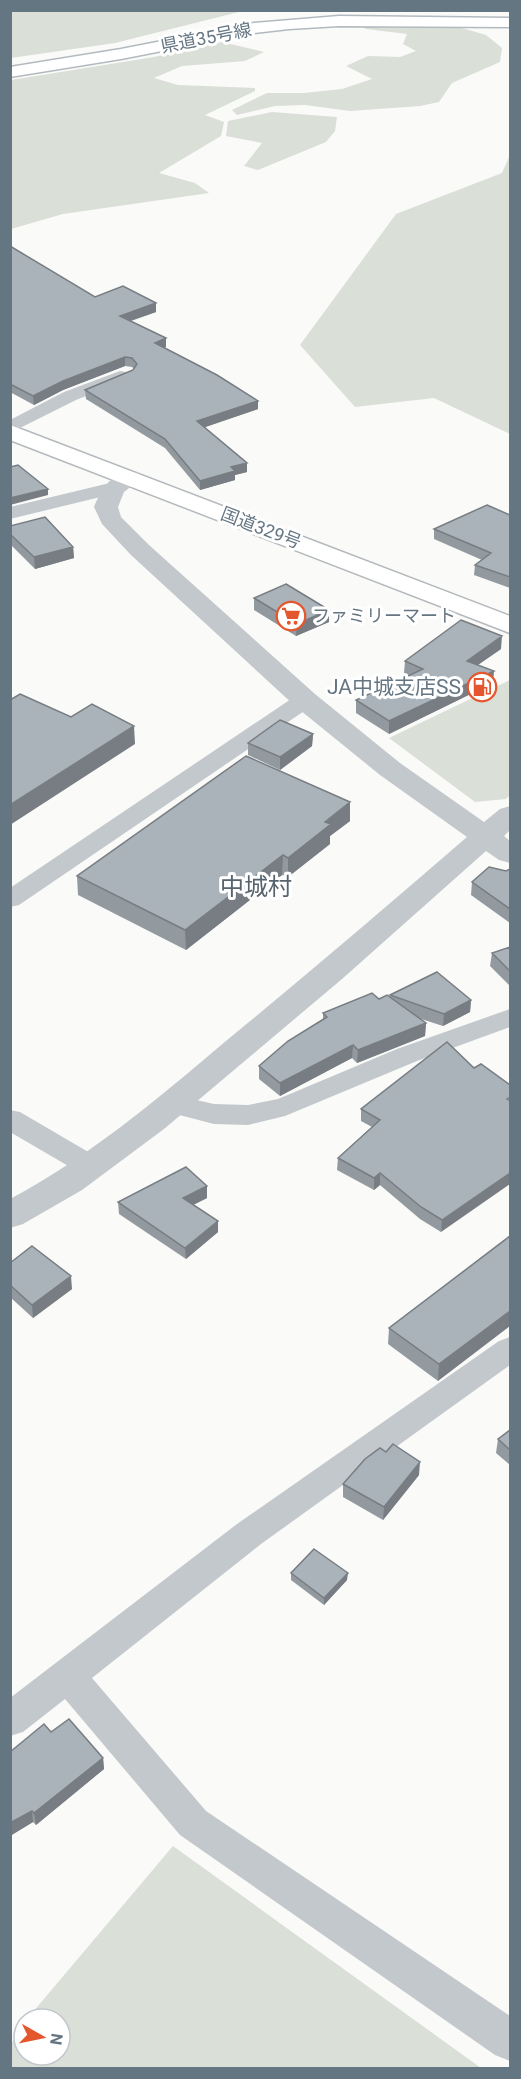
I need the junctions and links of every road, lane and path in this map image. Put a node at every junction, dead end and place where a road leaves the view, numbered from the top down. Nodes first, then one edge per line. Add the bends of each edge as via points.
1 (510, 23) edge
2 (10, 72) edge
3 (126, 373) edge
4 (10, 428) edge
5 (10, 432) edge
6 (122, 483) junction
7 (10, 513) edge
8 (510, 625) edge
9 (304, 700) junction
10 (510, 815) edge
11 (498, 845) edge
12 (10, 900) edge
13 (510, 1018) edge
14 (174, 1104) junction
15 (10, 1119) edge
16 (92, 1167) junction
17 (10, 1215) edge
18 (510, 1349) edge
19 (67, 1675) junction
20 (10, 1720) edge
21 (510, 2040) edge

1 - 2 main road, 県道35号線 via 289,24
3 - 4 street via 70,396
5 - 6 main road, 国道329号
6 - 7 street
6 - 8 main road, 国道329号
6 - 9 street via 106,507 110,519
9 - 11 street via 390,770
9 - 12 street
10 - 11 street
11 - 14 street via 365,943
13 - 14 street via 408,1055 285,1107 248,1115 214,1114
14 - 16 street
15 - 16 street
16 - 17 street via 51,1195
18 - 19 street via 249,1534
19 - 20 street
19 - 21 street via 193,1823

